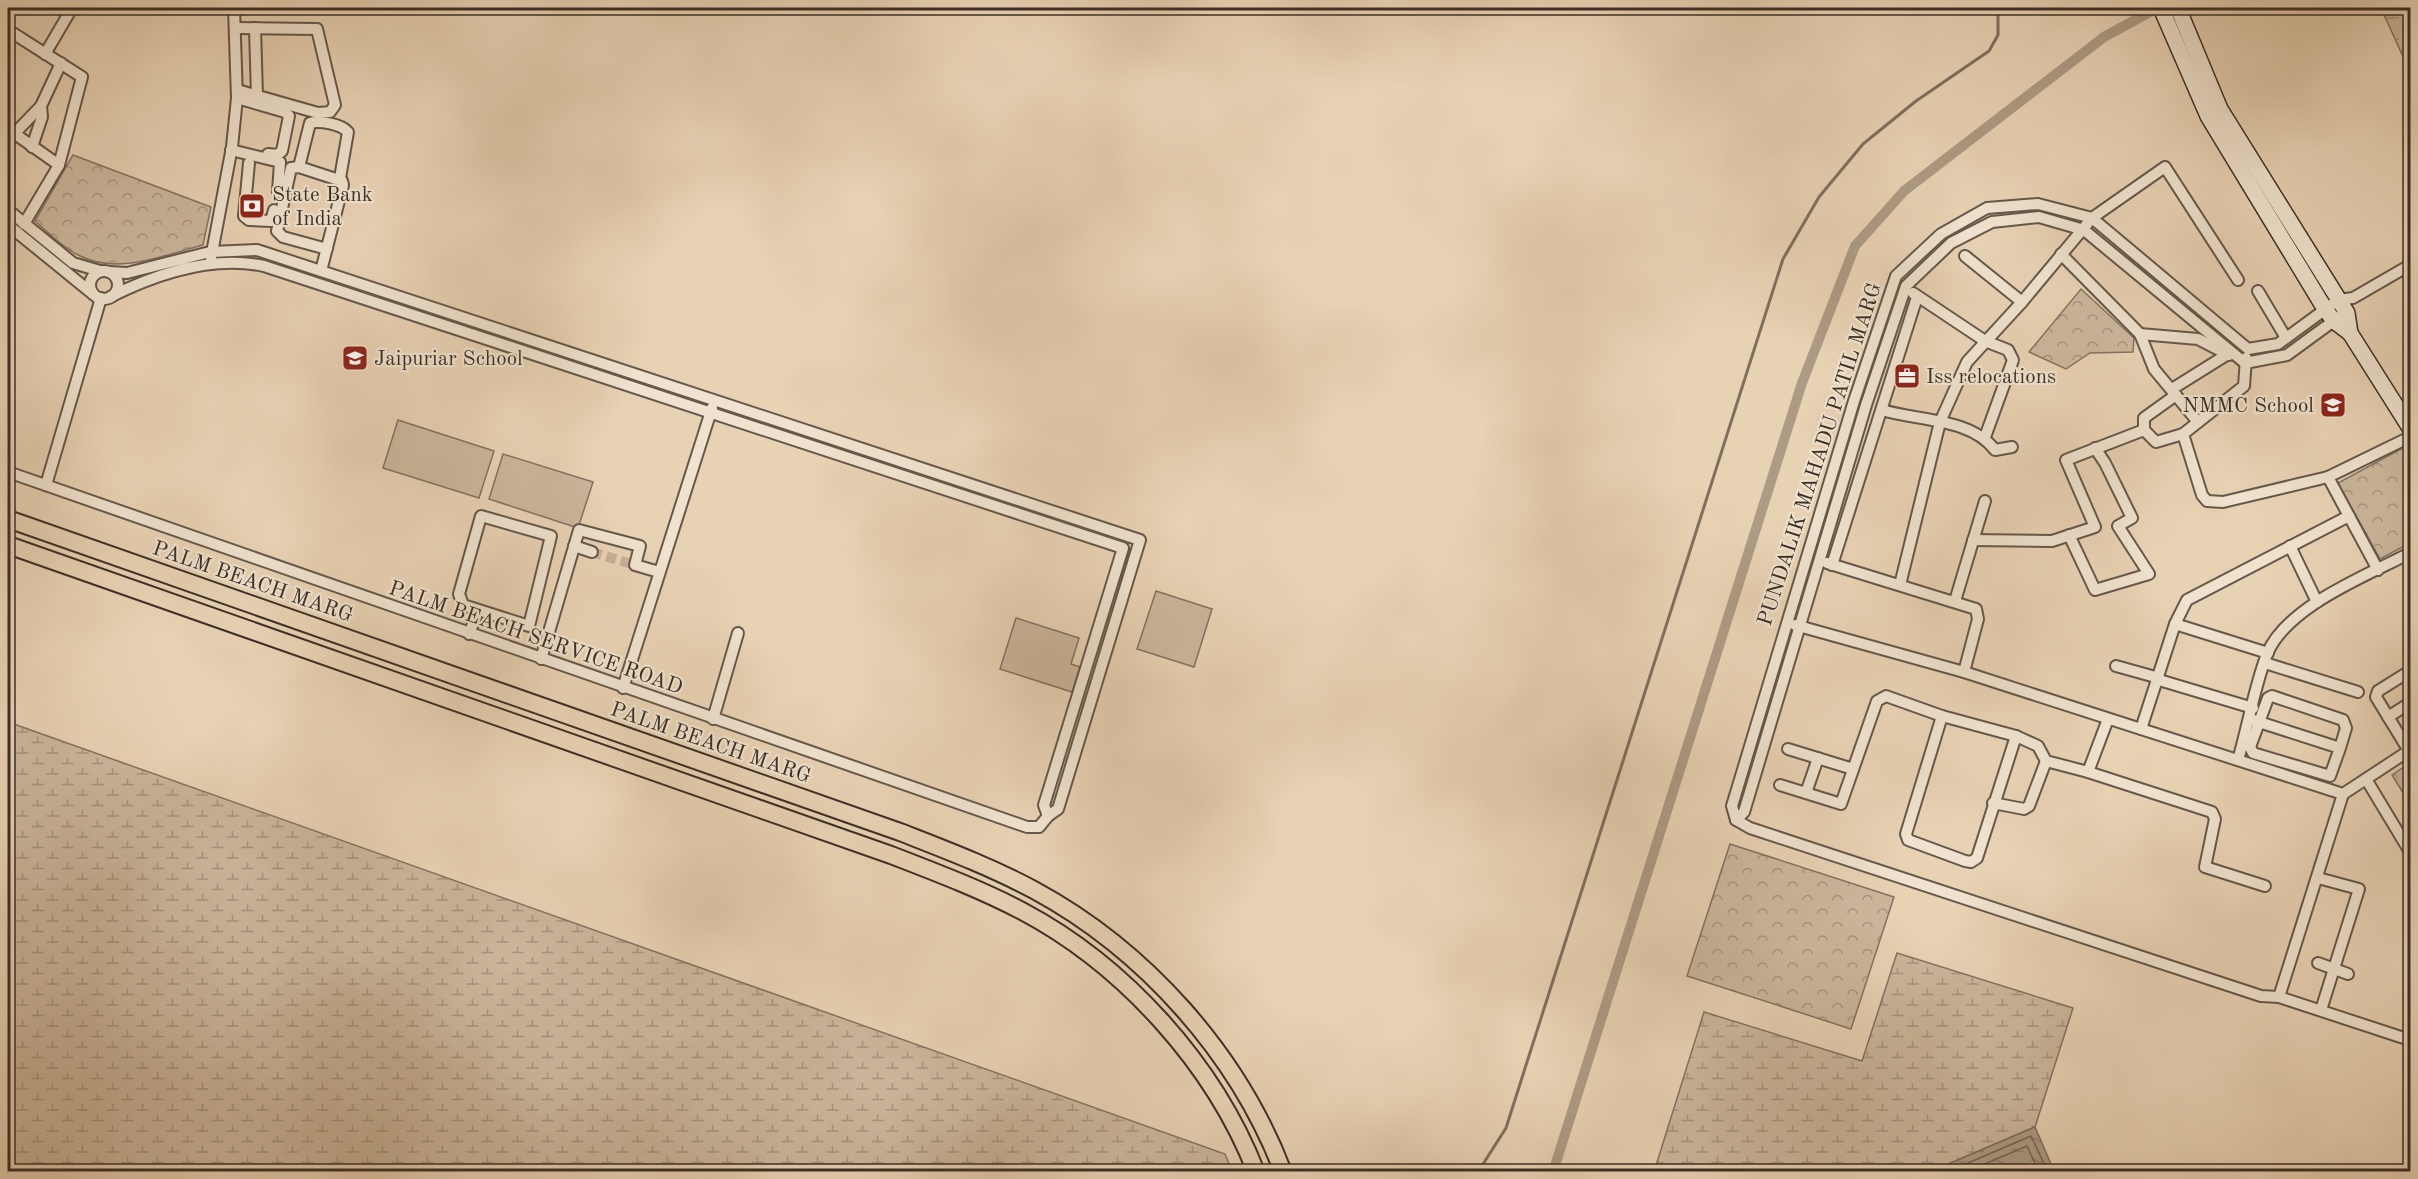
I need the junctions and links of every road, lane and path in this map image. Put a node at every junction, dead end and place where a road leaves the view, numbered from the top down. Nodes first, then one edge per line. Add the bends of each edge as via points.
1 (72, 8) edge
2 (234, 8) edge
3 (2161, 8) edge
4 (2178, 8) edge
5 (236, 28) junction
6 (255, 28) junction
7 (8, 30) edge
8 (2183, 38) junction
9 (45, 54) junction
10 (61, 63) junction
11 (238, 68) junction
12 (256, 68) junction
13 (237, 94) junction
14 (258, 96) junction
15 (41, 106) junction
16 (11, 132) edge
17 (32, 147) junction
18 (232, 148) junction
19 (249, 163) dead end
20 (59, 165) junction
21 (299, 167) junction
22 (340, 178) junction
23 (8, 210) edge
24 (2092, 218) junction
25 (24, 224) junction
26 (8, 225) edge
27 (2084, 230) junction
28 (327, 249) junction
29 (210, 252) junction
30 (2061, 254) junction
31 (1965, 256) dead end
32 (211, 264) junction
33 (2410, 266) edge
34 (104, 271) junction
35 (321, 271) junction
36 (1896, 276) junction
37 (2238, 280) dead end
38 (1906, 286) junction
39 (2258, 291) dead end
40 (101, 297) junction
41 (1917, 297) junction
42 (2022, 302) junction
43 (2339, 308) junction
44 (2140, 334) junction
45 (2286, 338) junction
46 (1985, 341) junction
47 (2248, 349) junction
48 (2228, 354) junction
49 (2246, 363) junction
50 (2174, 392) junction
51 (712, 407) junction
52 (1882, 410) junction
53 (1940, 422) junction
54 (2198, 422) junction
55 (2410, 428) edge
56 (2144, 430) junction
57 (2183, 434) junction
58 (1985, 437) junction
59 (2410, 437) edge
60 (2012, 447) dead end
61 (2095, 448) junction
62 (8, 472) edge
63 (2328, 477) junction
64 (46, 485) junction
65 (1985, 501) dead end
66 (2349, 516) junction
67 (8, 519) edge
68 (2069, 535) junction
69 (1140, 540) junction
70 (1973, 540) junction
71 (8, 545) edge
72 (574, 546) junction
73 (2290, 546) junction
74 (1123, 548) junction
75 (592, 552) tunnel mouth
76 (2410, 553) edge
77 (1807, 557) junction
78 (1819, 561) junction
79 (1832, 565) junction
80 (2378, 570) junction
81 (659, 572) junction
82 (1900, 585) junction
83 (1955, 601) junction
84 (2318, 602) junction
85 (478, 610) junction
86 (1786, 622) junction
87 (2175, 624) junction
88 (1802, 627) junction
89 (738, 633) dead end
90 (469, 634) junction
91 (2266, 658) junction
92 (541, 659) junction
93 (2116, 666) dead end
94 (2410, 671) edge
95 (1964, 672) junction
96 (2159, 679) junction
97 (623, 688) junction
98 (2358, 692) dead end
99 (2410, 703) edge
100 (1942, 716) junction
101 (2254, 716) junction
102 (2388, 717) junction
103 (713, 719) junction
104 (2108, 719) junction
105 (2141, 729) junction
106 (2016, 736) junction
107 (2340, 748) junction
108 (1788, 749) dead end
109 (2410, 751) edge
110 (1818, 758) junction
111 (2238, 760) junction
112 (2046, 761) junction
113 (1853, 769) junction
114 (2088, 772) junction
115 (2366, 779) junction
116 (1780, 785) dead end
117 (1806, 793) junction
118 (2343, 794) junction
119 (1993, 803) junction
120 (1048, 816) junction
121 (1736, 820) junction
122 (2410, 852) edge
123 (2318, 878) junction
124 (2265, 885) dead end
125 (2318, 963) dead end
126 (2334, 969) junction
127 (2348, 974) dead end
128 (2279, 997) junction
129 (2321, 1010) junction
130 (2410, 1040) edge
131 (1256, 1172) edge
132 (1283, 1172) edge

1 - 9 street
2 - 5 street
3 - 8 main road
4 - 8 main road
5 - 6 street
5 - 11 street
6 - 12 street
6 - 14 street via 318,29 335,105 330,112 318,113
7 - 9 street
8 - 43 main road via 2220,109
9 - 10 street
10 - 15 street
10 - 20 street via 80,74 82,81
11 - 12 street
11 - 13 street
12 - 14 street
13 - 14 street
13 - 18 street
13 - 18 street via 285,112 289,120 279,154 275,156
15 - 16 street
15 - 17 street via 42,117
16 - 17 street
17 - 20 street
18 - 19 street via 280,162 271,221 249,220 244,216
18 - 29 street
20 - 25 street
21 - 22 street
21 - 22 street via 310,123 343,127 348,132
21 - 28 street via 289,171 277,231 283,237
22 - 28 street via 343,185
23 - 25 street
24 - 27 street
24 - 36 street, PUNDALIK MAHADU PATIL MARG via 2038,204 1987,208 1941,234
24 - 37 street via 2165,167
24 - 47 street, PUNDALIK MAHADU PATIL MARG
25 - 34 street via 73,263
26 - 40 street
27 - 30 street
27 - 38 street, PUNDALIK MAHADU PATIL MARG via 2039,217 1992,222 1951,243
27 - 49 street, PUNDALIK MAHADU PATIL MARG
28 - 35 street
29 - 32 street
29 - 34 street via 127,273
29 - 35 street via 257,250
30 - 42 street
30 - 44 street
31 - 42 street
32 - 40 street via 142,281
32 - 51 street via 264,266
33 - 43 street
34 - 40 street via 90,281
34 - 40 street via 117,282 116,291
35 - 51 street
36 - 38 street
36 - 77 street, PUNDALIK MAHADU PATIL MARG
38 - 41 street
38 - 78 street, PUNDALIK MAHADU PATIL MARG
39 - 45 street
40 - 64 street
41 - 46 street
41 - 52 street
42 - 46 street
43 - 45 street
43 - 49 street via 2287,355
43 - 55 main road via 2350,333
44 - 48 street via 2198,339
44 - 50 street via 2154,369
45 - 47 street via 2278,344
46 - 53 street via 1966,362
46 - 58 street via 2008,350 2013,360
47 - 49 street
48 - 49 street
48 - 50 street
49 - 54 street via 2244,386
50 - 54 street
50 - 56 street via 2144,418
51 - 69 street
51 - 74 street
51 - 81 street
52 - 53 street
52 - 79 street
53 - 58 street
53 - 82 street
54 - 57 street
56 - 57 street via 2156,442
56 - 61 street
57 - 63 street via 2202,495 2213,503
58 - 60 street via 1995,450
59 - 63 street
61 - 68 street via 2066,460 2094,526
61 - 68 street via 2132,518 2118,526 2149,574 2095,590
62 - 64 street, PALM BEACH SERVICE ROAD
63 - 66 street
64 - 90 street, PALM BEACH SERVICE ROAD
65 - 70 street
66 - 73 street
66 - 80 street
67 - 132 main road, PALM BEACH MARG via 900,832 1036,890 1093,928 1147,972 1207,1036 1271,1140
68 - 70 street via 2052,541
69 - 74 street
69 - 120 street via 1059,809
70 - 83 street
71 - 131 main road via 891,855 1023,912 1078,948 1130,990 1187,1052 1216,1093
72 - 75 street
72 - 81 street via 581,529 640,546 635,565
72 - 92 street
73 - 84 street
73 - 87 street via 2187,600
74 - 120 street via 1044,805
76 - 80 street
77 - 78 street
77 - 86 street, PUNDALIK MAHADU PATIL MARG
78 - 79 street
78 - 88 street, PUNDALIK MAHADU PATIL MARG
79 - 82 street
80 - 84 street
81 - 97 street
82 - 83 street
83 - 95 street via 1972,606 1978,614
84 - 91 street via 2284,628
85 - 85 street via 529,626 552,536 481,516 459,594 463,606
85 - 90 street
86 - 88 street
86 - 121 street, PUNDALIK MAHADU PATIL MARG via 1732,806
87 - 91 street
87 - 96 street
88 - 95 street
88 - 121 street, PUNDALIK MAHADU PATIL MARG via 1744,812
89 - 103 street
90 - 92 street, PALM BEACH SERVICE ROAD
91 - 98 street
91 - 101 street
92 - 97 street, PALM BEACH SERVICE ROAD
93 - 96 street
94 - 102 street via 2378,692 2376,697
95 - 104 street
96 - 101 street
96 - 105 street
97 - 103 street, PALM BEACH SERVICE ROAD
99 - 102 street
100 - 106 street
100 - 113 street via 1880,697
100 - 119 street via 1906,834 1908,840 1971,861 1977,858
101 - 107 street
101 - 107 street via 2272,696 2343,720 2346,728
101 - 107 street via 2250,747 2253,753 2330,776
101 - 111 street
102 - 109 street
103 - 120 street, PALM BEACH SERVICE ROAD via 1027,828 1039,827
104 - 105 street
104 - 114 street
105 - 111 street
106 - 112 street via 2038,746
106 - 119 street
108 - 110 street
109 - 115 street
110 - 113 street
110 - 117 street
111 - 118 street
112 - 114 street
112 - 119 street via 2029,806 2024,809
113 - 117 street via 1841,804
114 - 124 street via 2212,812 2205,867
115 - 118 street
115 - 122 street
116 - 117 street
118 - 123 street
121 - 128 street via 1750,828 2261,996
123 - 126 street via 2359,889
123 - 128 street
125 - 126 street
126 - 127 street
126 - 129 street
128 - 129 street
129 - 130 street

